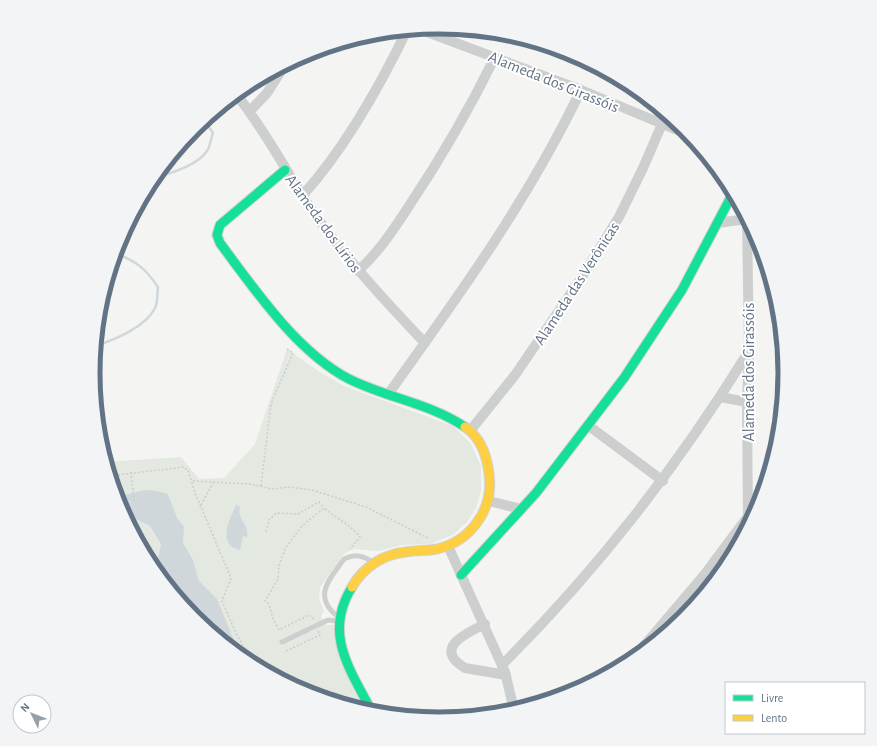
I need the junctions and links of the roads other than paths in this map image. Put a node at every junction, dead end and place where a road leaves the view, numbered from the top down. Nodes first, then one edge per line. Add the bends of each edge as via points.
1 (433, 34) edge
2 (404, 36) edge
3 (495, 57) junction
4 (279, 74) edge
5 (581, 90) junction
6 (240, 98) edge
7 (250, 111) junction
8 (662, 124) junction
9 (673, 129) edge
10 (285, 170) junction
11 (303, 196) junction
12 (729, 200) edge
13 (742, 221) edge
14 (718, 223) junction
15 (747, 232) edge
16 (358, 270) junction
17 (425, 343) junction
18 (749, 351) junction
19 (389, 393) junction
20 (720, 398) junction
21 (747, 402) junction
22 (589, 426) junction
23 (470, 431) junction
24 (663, 481) junction
25 (489, 501) junction
26 (521, 509) junction
27 (749, 510) edge
28 (448, 546) junction
29 (722, 557) edge
30 (374, 563) junction
31 (461, 575) junction
32 (339, 620) junction
33 (485, 624) junction
34 (653, 636) edge
35 (282, 642) dead end
36 (502, 665) junction
37 (506, 675) junction
38 (512, 703) edge
39 (368, 704) edge

1 - 3 street, Alameda dos Girassóis
2 - 11 street via 354,128
3 - 5 street, Alameda dos Girassóis
3 - 16 street via 430,174 385,242 371,260
4 - 7 street via 267,93
5 - 8 street, Alameda dos Girassóis
5 - 17 street via 527,193
6 - 7 street, Alameda dos Lírios
7 - 10 street, Alameda dos Lírios
8 - 9 street, Alameda dos Girassóis
8 - 23 street, Alameda das Verônicas via 619,217 580,280 515,375
10 - 11 street, Alameda dos Lírios
10 - 19 street via 225,220 217,230 220,243 312,354 344,376
11 - 16 street, Alameda dos Lírios
12 - 14 street
13 - 14 street
14 - 22 street via 682,290 649,342
15 - 18 street, Alameda dos Girassóis
16 - 17 street, Alameda dos Lírios
17 - 19 street
18 - 20 street
18 - 21 street, Alameda dos Girassóis
19 - 23 street via 441,414
20 - 21 street
20 - 24 street
21 - 27 street, Alameda dos Girassóis
22 - 24 street
22 - 26 street
23 - 25 street via 486,454 490,480
24 - 36 street via 581,582 542,626
25 - 26 street
25 - 28 street via 479,522 464,537
26 - 31 street
28 - 30 street via 393,554
28 - 31 street
29 - 34 street
30 - 32 street via 345,595
30 - 32 lane via 359,555 348,557 325,584 325,600
31 - 33 street
32 - 35 lane via 328,620
32 - 39 street via 343,656
33 - 36 street
33 - 37 street via 456,639 452,649 453,656 465,668
36 - 37 street
37 - 38 street

